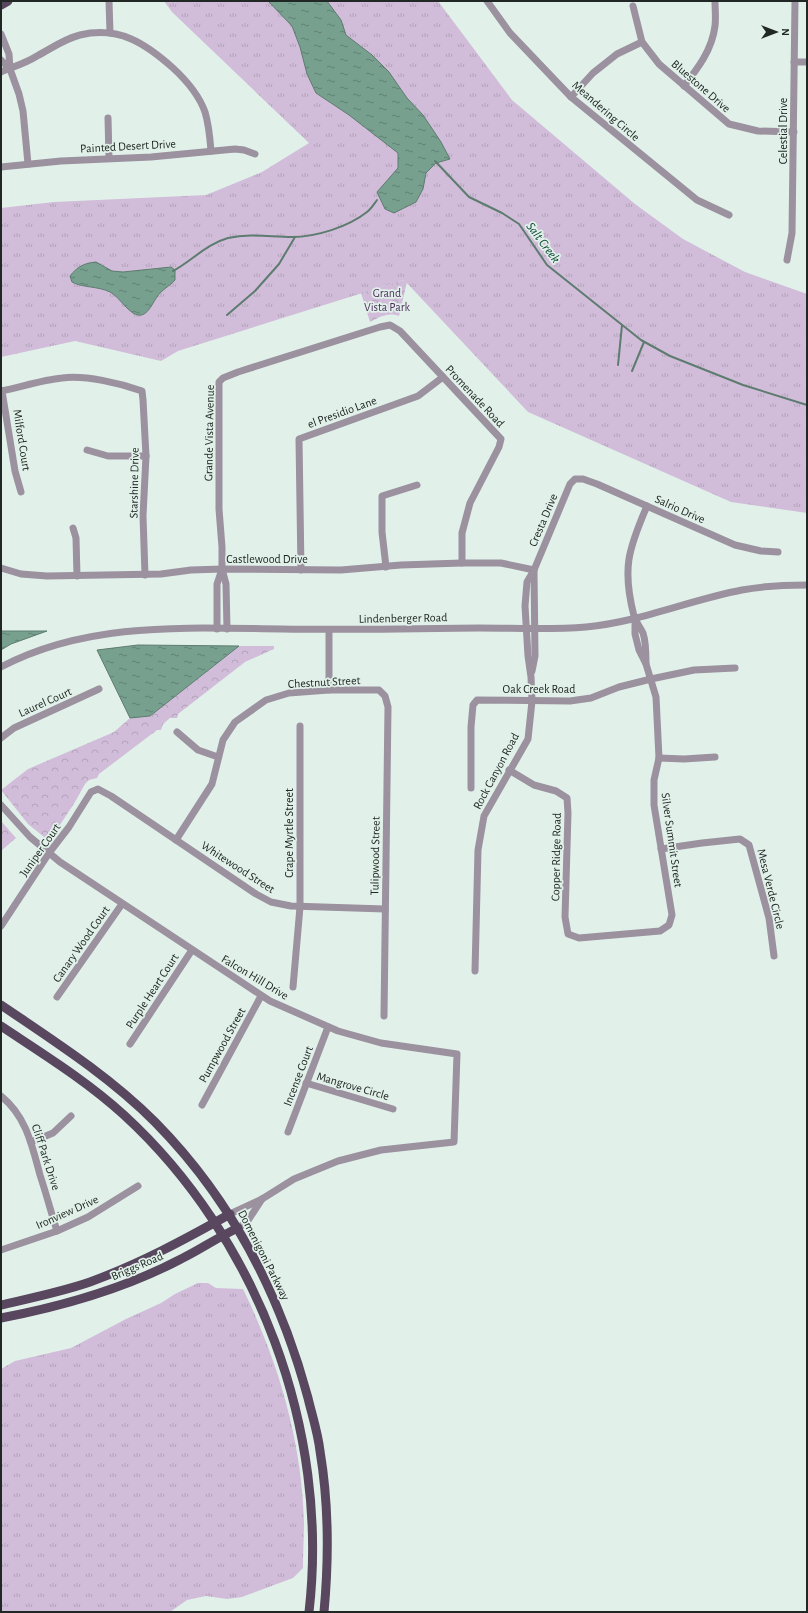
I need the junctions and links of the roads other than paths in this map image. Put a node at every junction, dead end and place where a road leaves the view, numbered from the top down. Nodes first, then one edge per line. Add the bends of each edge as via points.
1 (8, 1) edge
2 (109, 1) edge
3 (487, 1) edge
4 (715, 1) edge
5 (795, 1) edge
6 (1, 4) edge
7 (633, 6) dead end
8 (110, 33) junction
9 (1, 34) edge
10 (642, 42) junction
11 (1, 60) edge
12 (794, 62) junction
13 (807, 62) edge
14 (10, 69) junction
15 (1, 72) edge
16 (684, 86) junction
17 (571, 97) junction
18 (108, 118) dead end
19 (794, 132) junction
20 (211, 151) junction
21 (255, 154) dead end
22 (110, 158) junction
23 (28, 164) junction
24 (1, 167) edge
25 (730, 215) dead end
26 (787, 260) dead end
27 (390, 325) joint
28 (442, 377) junction
29 (2, 391) edge
30 (87, 450) dead end
31 (146, 456) junction
32 (575, 479) joint
33 (417, 485) dead end
34 (21, 492) dead end
35 (647, 506) junction
36 (73, 528) dead end
37 (778, 552) dead end
38 (462, 563) junction
39 (386, 567) junction
40 (1, 568) edge
41 (222, 569) junction
42 (301, 570) junction
43 (534, 570) junction
44 (145, 575) junction
45 (78, 576) junction
46 (807, 585) edge
47 (635, 618) junction
48 (526, 628) junction
49 (534, 628) junction
50 (217, 629) junction
51 (226, 629) junction
52 (329, 630) junction
53 (1, 667) edge
54 (735, 668) dead end
55 (531, 677) junction
56 (650, 679) junction
57 (99, 689) dead end
58 (329, 690) junction
59 (385, 696) joint
60 (532, 701) junction
61 (300, 726) dead end
62 (177, 732) dead end
63 (1, 738) edge
64 (715, 756) dead end
65 (218, 757) junction
66 (659, 758) junction
67 (509, 770) junction
68 (471, 788) dead end
69 (98, 789) joint
70 (1, 805) edge
71 (176, 840) junction
72 (661, 849) junction
73 (49, 853) junction
74 (122, 904) junction
75 (300, 907) junction
76 (385, 909) junction
77 (669, 924) joint
78 (1, 926) edge
79 (192, 950) junction
80 (774, 956) dead end
81 (475, 971) dead end
82 (293, 987) dead end
83 (261, 996) junction
84 (57, 997) dead end
85 (1, 1004) edge
86 (384, 1016) dead end
87 (1, 1026) edge
88 (328, 1027) junction
89 (130, 1044) dead end
90 (306, 1084) junction
91 (1, 1096) edge
92 (202, 1105) dead end
93 (393, 1109) dead end
94 (71, 1116) dead end
95 (288, 1132) dead end
96 (31, 1142) junction
97 (454, 1142) joint
98 (138, 1186) dead end
99 (262, 1199) junction
100 (230, 1214) junction
101 (215, 1222) junction
102 (238, 1228) junction
103 (57, 1231) junction
104 (223, 1235) junction
105 (1, 1250) edge
106 (1, 1305) edge
107 (1, 1318) edge
108 (309, 1612) edge
109 (324, 1612) edge

1 - 6 main road
2 - 8 street
3 - 17 street, Meandering Circle via 510,33
4 - 16 street via 715,27 710,45 703,60
5 - 12 street, Celestial Drive
7 - 10 street, Bluestone Drive
8 - 14 street via 82,34 69,38
8 - 20 street via 138,41 149,48 189,84 204,111
9 - 14 street via 9,54
10 - 16 street, Bluestone Drive via 659,64
10 - 17 street via 617,54 593,73
11 - 14 street
12 - 13 street
12 - 19 street, Celestial Drive
14 - 15 street
14 - 23 street via 23,111
16 - 19 street, Bluestone Drive via 729,124 758,131
17 - 25 street, Meandering Circle via 697,200
18 - 22 street
19 - 26 street, Celestial Drive via 792,233
20 - 21 street, Painted Desert Drive via 235,149
20 - 22 street, Painted Desert Drive
22 - 23 street, Painted Desert Drive
23 - 24 street, Painted Desert Drive
27 - 28 street, Promenade Road via 400,331
27 - 41 street, Grande Vista Avenue via 238,372 219,382
28 - 38 street, Promenade Road via 501,440 470,503 462,533
28 - 42 street, el Presidio Lane via 418,396 299,439
29 - 31 street, Starshine Drive via 54,379 74,378 142,391
29 - 34 street, Milford Court via 14,471
30 - 31 street via 108,456
31 - 44 street, Starshine Drive
32 - 35 street, Salrio Drive via 597,484
32 - 43 street, Cresta Drive via 570,484
33 - 39 street via 382,496 382,532
35 - 37 street, Salrio Drive via 735,545
35 - 47 street, Silver Summit Street via 633,538 628,561 627,581
36 - 45 street
38 - 39 street, Castlewood Drive
38 - 43 street, Castlewood Drive via 501,563
39 - 42 street, Castlewood Drive
40 - 45 street, Castlewood Drive via 33,576
41 - 42 street, Castlewood Drive
41 - 44 street, Castlewood Drive
41 - 50 street, Grande Vista Avenue via 217,584
41 - 51 street, Grande Vista Avenue via 226,584
43 - 48 street, Cresta Drive via 527,582
43 - 49 street, Cresta Drive
44 - 45 street, Castlewood Drive
46 - 47 street, Lindenberger Road via 767,586 742,590
47 - 49 street, Lindenberger Road via 588,627
47 - 56 street, Silver Summit Street via 635,634
48 - 49 street, Lindenberger Road
48 - 52 street, Lindenberger Road
48 - 55 street, Rock Canyon Road
49 - 55 street, Rock Canyon Road via 535,656
50 - 51 street, Lindenberger Road
50 - 53 street, Lindenberger Road via 134,631 94,635 48,646
51 - 52 street, Lindenberger Road
52 - 58 street
54 - 56 street, Oak Creek Road via 694,670
55 - 60 street, Rock Canyon Road
56 - 60 street, Oak Creek Road via 591,698
56 - 66 street, Silver Summit Street via 656,697
57 - 63 street, Laurel Court via 14,728
58 - 59 street, Chestnut Street via 379,690
58 - 65 street, Chestnut Street via 289,692 266,700 235,722 223,740
59 - 76 street, Tulipwood Street via 388,707
60 - 67 street, Rock Canyon Road via 528,739
60 - 68 street, Oak Creek Road via 477,700 473,706 470,728
61 - 75 street, Crape Myrtle Street
62 - 65 street via 198,750
64 - 66 street
65 - 71 street, Chestnut Street via 212,784
66 - 72 street, Silver Summit Street via 654,780 654,804
67 - 77 street, Copper Ridge Road via 534,786 556,791 567,798 565,916 568,934 579,938 653,932 660,931
67 - 81 street, Rock Canyon Road via 484,816 478,850
69 - 71 street, Whitewood Street
69 - 73 street, Juniper Court via 91,792
70 - 73 street, Falcon Hill Drive via 30,837
71 - 75 street, Whitewood Street via 256,894 281,905
72 - 77 street, Silver Summit Street via 672,915
72 - 80 street, Mesa Verde Circle via 740,839 749,845 770,918
73 - 74 street, Falcon Hill Drive
73 - 78 street, Juniper Court
74 - 79 street, Falcon Hill Drive
74 - 84 street, Canary Wood Court
75 - 76 street, Whitewood Street
75 - 82 street, Crape Myrtle Street
76 - 86 street, Tulipwood Street
79 - 83 street, Falcon Hill Drive
79 - 89 street, Purple Heart Court
83 - 88 street, Falcon Hill Drive
83 - 92 street, Pumpwood Street
85 - 100 main road, Domenigoni Parkway via 82,1060 138,1106 200,1173
87 - 101 main road via 74,1075 123,1114 191,1188
88 - 90 street, Incense Court
88 - 97 street, Falcon Hill Drive via 381,1043 457,1054
90 - 93 street, Mangrove Circle
90 - 95 street, Incense Court
91 - 96 street, Cliff Park Drive via 17,1112
94 - 96 street via 53,1133
96 - 103 street, Cliff Park Drive
97 - 99 street, Briggs Road via 381,1150 338,1161 294,1179
98 - 103 street, Ironview Drive via 88,1217
99 - 100 street, Briggs Road
99 - 102 street, Briggs Road via 247,1222
100 - 101 main road, Briggs Road
100 - 102 main road, Domenigoni Parkway
101 - 104 main road
101 - 106 main road, Briggs Road via 121,1270 42,1296
102 - 104 main road, Briggs Road
102 - 109 main road, Domenigoni Parkway via 282,1319 299,1364 320,1450 326,1496 328,1566
103 - 105 street, Ironview Drive
104 - 107 main road, Briggs Road via 182,1259 137,1280 96,1295 35,1312
104 - 108 main road via 245,1273 269,1327 290,1386 300,1427 309,1486 312,1530

